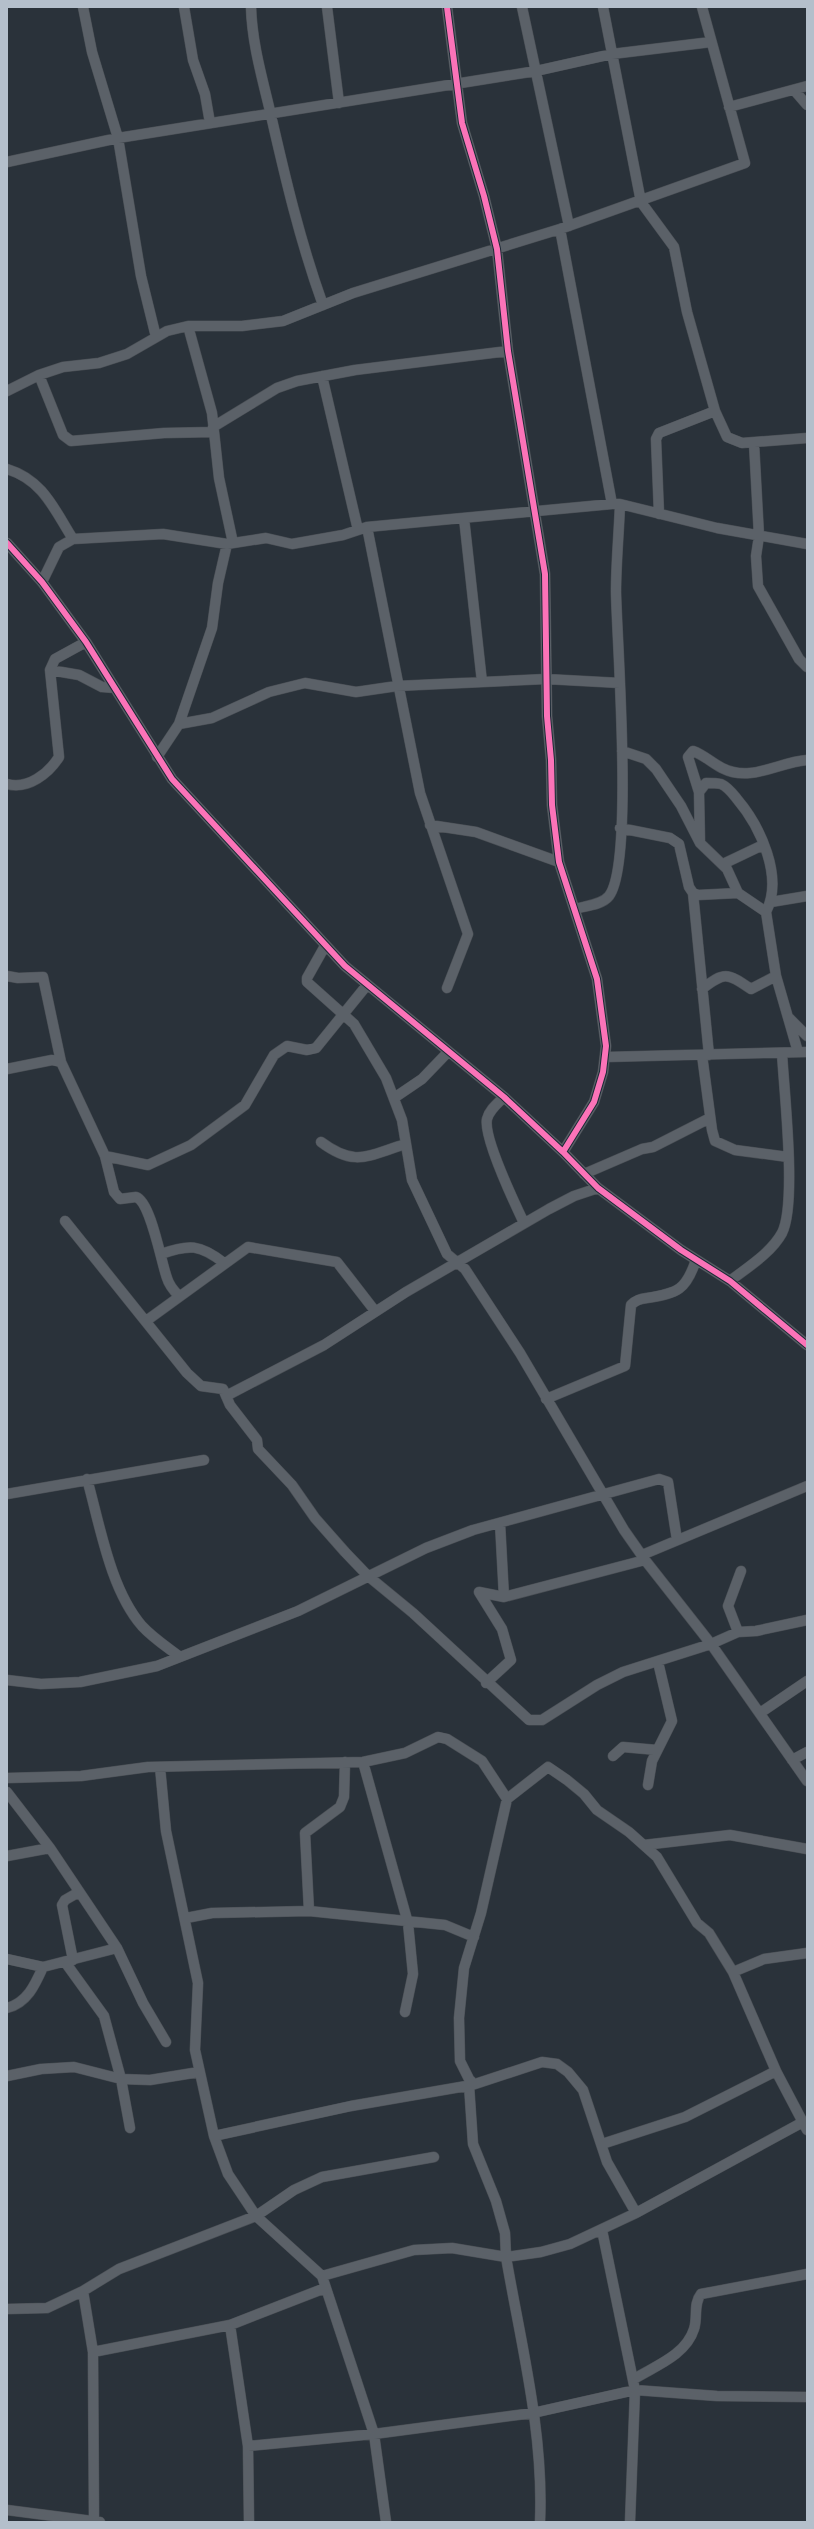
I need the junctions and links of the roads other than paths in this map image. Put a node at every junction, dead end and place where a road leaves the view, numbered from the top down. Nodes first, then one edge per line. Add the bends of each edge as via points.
1 (83, 7) edge
2 (184, 7) edge
3 (251, 7) edge
4 (327, 7) edge
5 (447, 7) edge
6 (522, 7) edge
7 (603, 7) edge
8 (702, 7) edge
9 (711, 42) junction
10 (612, 54) junction
11 (536, 71) junction
12 (456, 83) junction
13 (807, 86) edge
14 (794, 90) junction
15 (339, 103) junction
16 (807, 105) edge
17 (729, 107) junction
18 (270, 113) junction
19 (210, 123) junction
20 (118, 138) junction
21 (7, 162) edge
22 (641, 202) junction
23 (564, 228) junction
24 (496, 249) junction
25 (323, 304) junction
26 (188, 326) junction
27 (156, 337) junction
28 (508, 351) junction
29 (39, 375) junction
30 (322, 376) junction
31 (7, 391) edge
32 (715, 411) junction
33 (214, 429) junction
34 (807, 438) edge
35 (754, 443) junction
36 (7, 469) edge
37 (616, 504) junction
38 (534, 512) junction
39 (659, 514) junction
40 (464, 518) junction
41 (363, 528) junction
42 (759, 536) junction
43 (73, 539) junction
44 (7, 543) edge
45 (230, 543) junction
46 (807, 544) edge
47 (42, 582) junction
48 (86, 642) junction
49 (807, 667) edge
50 (50, 670) junction
51 (546, 679) junction
52 (482, 682) junction
53 (620, 682) junction
54 (397, 686) junction
55 (115, 688) junction
56 (179, 724) junction
57 (622, 751) junction
58 (157, 757) junction
59 (807, 760) edge
60 (7, 784) edge
61 (699, 792) junction
62 (430, 825) junction
63 (620, 828) junction
64 (700, 843) junction
65 (763, 845) junction
66 (559, 862) junction
67 (723, 864) junction
68 (693, 893) junction
69 (738, 893) junction
70 (807, 896) edge
71 (771, 902) junction
72 (575, 909) junction
73 (766, 912) junction
74 (325, 946) junction
75 (7, 976) edge
76 (776, 976) junction
77 (367, 985) junction
78 (446, 988) dead end
79 (702, 989) junction
80 (343, 1012) junction
81 (789, 1018) junction
82 (807, 1036) edge
83 (448, 1052) junction
84 (802, 1052) edge
85 (782, 1054) junction
86 (705, 1055) junction
87 (606, 1057) junction
88 (61, 1062) junction
89 (7, 1069) edge
90 (504, 1097) junction
91 (394, 1098) junction
92 (710, 1118) junction
93 (321, 1142) dead end
94 (406, 1144) junction
95 (563, 1152) junction
96 (104, 1156) junction
97 (788, 1157) junction
98 (584, 1174) junction
99 (598, 1188) junction
100 (65, 1221) dead end
101 (524, 1223) junction
102 (161, 1254) junction
103 (696, 1260) junction
104 (224, 1263) junction
105 (456, 1263) junction
106 (730, 1281) junction
107 (179, 1296) junction
108 (375, 1311) junction
109 (146, 1321) junction
110 (807, 1345) edge
111 (226, 1396) junction
112 (546, 1399) junction
113 (204, 1460) dead end
114 (87, 1479) junction
115 (807, 1486) edge
116 (7, 1494) edge
117 (602, 1494) junction
118 (500, 1523) junction
119 (677, 1540) junction
120 (643, 1557) junction
121 (741, 1571) dead end
122 (368, 1576) junction
123 (504, 1597) junction
124 (807, 1620) edge
125 (738, 1632) junction
126 (711, 1644) junction
127 (180, 1657) junction
128 (658, 1662) junction
129 (7, 1680) edge
130 (807, 1681) edge
131 (486, 1683) junction
132 (760, 1713) junction
133 (657, 1750) junction
134 (807, 1752) edge
135 (613, 1756) dead end
136 (792, 1760) junction
137 (345, 1762) junction
138 (363, 1762) junction
139 (160, 1767) junction
140 (7, 1778) edge
141 (807, 1781) edge
142 (648, 1785) dead end
143 (7, 1792) edge
144 (506, 1799) junction
145 (644, 1845) junction
146 (50, 1848) junction
147 (807, 1849) edge
148 (7, 1856) edge
149 (79, 1892) junction
150 (309, 1911) junction
151 (186, 1918) junction
152 (408, 1923) junction
153 (474, 1937) junction
154 (117, 1948) junction
155 (807, 1953) edge
156 (7, 1959) edge
157 (69, 1961) junction
158 (43, 1967) junction
159 (733, 1972) junction
160 (7, 2008) edge
161 (405, 2012) dead end
162 (166, 2042) dead end
163 (776, 2071) junction
164 (199, 2072) junction
165 (7, 2076) edge
166 (121, 2079) junction
167 (471, 2084) junction
168 (805, 2126) edge
169 (130, 2128) dead end
170 (214, 2136) junction
171 (602, 2144) junction
172 (434, 2157) dead end
173 (636, 2213) junction
174 (256, 2216) junction
175 (602, 2230) junction
176 (506, 2257) junction
177 (807, 2274) edge
178 (322, 2276) junction
179 (325, 2288) junction
180 (83, 2291) junction
181 (7, 2309) edge
182 (230, 2325) junction
183 (93, 2352) junction
184 (634, 2379) junction
185 (635, 2390) junction
186 (807, 2397) edge
187 (533, 2412) junction
188 (374, 2434) junction
189 (248, 2446) junction
190 (7, 2510) edge
191 (20, 2517) edge
192 (97, 2522) edge
193 (249, 2522) edge
194 (386, 2522) edge
195 (540, 2522) edge
196 (630, 2522) edge

1 - 20 street via 92,52
2 - 19 street via 193,60 205,94
3 - 18 street via 252,32
4 - 15 street
5 - 12 street
6 - 11 street
7 - 10 street
8 - 9 street
9 - 10 street
9 - 17 street
10 - 11 street
10 - 22 street
11 - 12 street
11 - 23 street
12 - 15 street
12 - 24 street via 462,123 484,196
13 - 14 street
14 - 16 street
14 - 17 street
15 - 18 street
17 - 22 street via 745,163
18 - 19 street
18 - 25 street via 302,247
19 - 20 street
20 - 21 street
20 - 27 street via 141,276
22 - 23 street
22 - 32 street via 674,246 687,312
23 - 24 street
23 - 37 street
24 - 25 street
24 - 28 street
25 - 26 street via 295,317 264,324
26 - 27 street via 167,331
26 - 33 street via 209,399
27 - 29 street via 127,354 106,362 63,367
28 - 30 street
28 - 38 street
29 - 31 street
29 - 33 street via 63,435 71,442
30 - 33 street via 286,384
30 - 41 street
32 - 35 street via 727,437 742,443
32 - 39 street via 659,432 656,439
33 - 45 street
34 - 35 street
35 - 42 street
36 - 43 street via 29,478 38,485
37 - 38 street
37 - 39 street
37 - 53 street
38 - 40 street
38 - 51 street via 545,574
39 - 42 street
40 - 41 street
40 - 52 street
41 - 45 street via 292,544 266,538
41 - 54 street
42 - 46 street
42 - 49 street via 756,556 760,591 798,659
43 - 45 street via 163,534
43 - 47 street via 59,547
44 - 47 street
45 - 56 street via 218,583 212,628
47 - 48 street
48 - 50 street via 55,658
48 - 55 street
50 - 55 street via 79,675 102,687
50 - 60 street via 59,757 45,774 22,783
51 - 52 street
51 - 53 street
51 - 66 street via 552,805
52 - 54 street
53 - 57 street
54 - 56 street via 350,692 304,683 268,692 212,718
54 - 62 street via 420,793
55 - 58 street
56 - 58 street
57 - 63 street
57 - 64 street via 646,759 656,769 681,806
58 - 74 street via 191,802
59 - 61 street via 750,774 739,774 722,768 693,750 688,757
61 - 64 street
61 - 65 street via 702,785 722,784 751,816
62 - 66 street via 476,832
62 - 78 street via 468,934
63 - 68 street via 670,838 679,844 689,887
63 - 72 street via 617,876 608,897 601,902
64 - 67 street
65 - 67 street
65 - 71 street via 770,867
66 - 72 street
67 - 69 street
68 - 69 street
68 - 79 street
69 - 73 street
70 - 71 street
71 - 73 street
72 - 87 street via 596,980
73 - 76 street
74 - 77 street
74 - 80 street via 307,980
75 - 88 street via 43,977
76 - 79 street via 750,989 731,976 719,976
76 - 81 street
77 - 80 street
77 - 83 street
79 - 86 street
80 - 91 street via 354,1024 377,1062
80 - 96 street via 316,1048 307,1050 287,1046 274,1055 245,1105 191,1145 148,1165
81 - 82 street
81 - 84 street
83 - 90 street
83 - 91 street via 422,1079
84 - 85 street
85 - 86 street
85 - 97 street
86 - 87 street
86 - 92 street
87 - 95 street via 594,1102
88 - 89 street via 52,1060
88 - 96 street
90 - 95 street
90 - 101 street via 491,1110 486,1124 491,1143
91 - 94 street via 402,1120
92 - 97 street via 713,1135 720,1145 735,1150
92 - 98 street via 653,1147 642,1149
93 - 94 street via 340,1155 353,1158
94 - 105 street via 416,1189 447,1254
95 - 98 street
96 - 102 street via 116,1196 120,1199 136,1197 143,1203
97 - 106 street via 788,1213 781,1234 760,1258
98 - 99 street
99 - 101 street via 574,1196
99 - 103 street
100 - 109 street
101 - 105 street
102 - 104 street via 188,1246 209,1251
102 - 107 street via 166,1277
103 - 106 street
103 - 112 street via 689,1280 677,1292 636,1300 631,1305 625,1366
104 - 107 street
104 - 108 street via 248,1247 329,1259 342,1266
105 - 108 street
105 - 112 street via 465,1269 520,1353
106 - 110 street
107 - 109 street
108 - 111 street via 324,1345
109 - 111 street via 183,1368 200,1385 220,1387
111 - 122 street via 243,1424 257,1440 259,1449 292,1485 319,1523
112 - 117 street
113 - 114 street
114 - 116 street
114 - 127 street via 113,1572 129,1608 147,1631
115 - 119 street
117 - 118 street
117 - 119 street via 659,1478 664,1479 668,1482 671,1492
117 - 120 street
118 - 122 street via 426,1548
118 - 123 street
119 - 120 street
120 - 123 street
120 - 126 street
121 - 125 street via 728,1606
122 - 127 street via 298,1611
122 - 131 street via 413,1613
123 - 131 street via 479,1592 502,1629 511,1660
124 - 125 street via 756,1631
125 - 126 street
126 - 128 street
126 - 132 street
127 - 129 street via 123,1675 80,1682 41,1684
128 - 131 street via 623,1672 604,1681 536,1722 522,1716
128 - 133 street via 672,1721
130 - 132 street
132 - 136 street
133 - 135 street via 623,1747
133 - 142 street
134 - 136 street
136 - 141 street
137 - 138 street
137 - 139 street
137 - 150 street via 344,1798 340,1807 305,1833
138 - 144 street via 405,1753 438,1737 443,1738 482,1761
138 - 152 street
139 - 140 street via 81,1776
139 - 151 street via 173,1874
143 - 146 street
144 - 145 street via 548,1767 568,1780 597,1810
144 - 153 street
145 - 147 street via 730,1834
145 - 159 street via 657,1857 697,1923 709,1933
146 - 148 street
146 - 149 street
149 - 154 street
149 - 157 street via 65,1900 62,1905
150 - 151 street via 212,1913
150 - 152 street
151 - 164 street via 198,1983 196,2050
152 - 153 street via 445,1925
152 - 161 street via 413,1974
153 - 167 street via 464,1968 459,2018 460,2061
154 - 157 street
154 - 162 street via 143,2003
155 - 159 street via 764,1959
156 - 158 street
157 - 158 street
157 - 166 street via 104,2016
158 - 160 street via 34,1989 25,1998
159 - 163 street
163 - 168 street
163 - 171 street via 685,2116
164 - 166 street via 150,2080
164 - 170 street
165 - 166 street via 74,2067
166 - 169 street
167 - 170 street via 351,2106
167 - 171 street via 542,2062 557,2064 568,2072 583,2090
167 - 176 street via 473,2144 496,2201 504,2233
168 - 173 street
170 - 174 street via 228,2174
171 - 173 street via 612,2173
172 - 174 street via 322,2177 294,2190
173 - 175 street
174 - 178 street
174 - 180 street via 119,2268
175 - 176 street via 570,2244 541,2252
175 - 184 street
176 - 178 street via 452,2248 414,2250
176 - 187 street
177 - 184 street via 701,2294 697,2299 694,2329 682,2350
178 - 179 street
179 - 182 street
179 - 188 street
180 - 181 street via 47,2308
180 - 183 street
182 - 183 street
182 - 189 street
183 - 192 street
184 - 185 street
185 - 186 street via 717,2396
185 - 187 street
185 - 196 street
187 - 188 street
187 - 195 street via 542,2481
188 - 189 street
188 - 194 street
189 - 193 street
190 - 191 street
191 - 192 street

